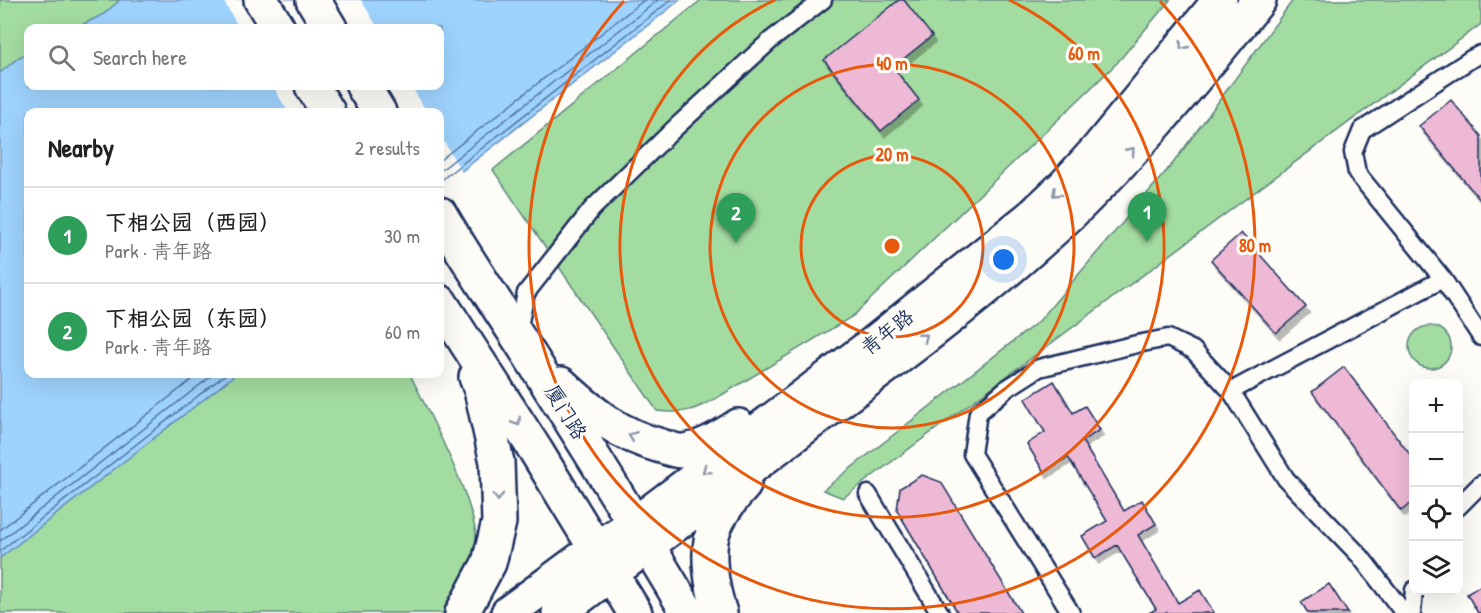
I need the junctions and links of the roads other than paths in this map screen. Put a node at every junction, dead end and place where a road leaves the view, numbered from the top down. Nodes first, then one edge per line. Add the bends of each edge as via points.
1 (261, 0) edge
2 (313, 0) edge
3 (823, 0) edge
4 (1220, 0) edge
5 (1259, 0) edge
6 (276, 24) edge
7 (328, 24) edge
8 (1481, 54) edge
9 (314, 90) edge
10 (366, 90) edge
11 (326, 108) edge
12 (377, 108) edge
13 (444, 220) edge
14 (1443, 279) junction
15 (444, 309) edge
16 (444, 311) edge
17 (1481, 337) edge
18 (528, 353) junction
19 (878, 357) junction
20 (1230, 391) junction
21 (1481, 484) edge
22 (868, 494) dead end
23 (1463, 502) edge
24 (642, 534) junction
25 (604, 561) junction
26 (712, 579) junction
27 (1414, 595) edge
28 (568, 601) edge
29 (462, 613) edge
30 (508, 613) edge
31 (635, 613) edge
32 (688, 613) edge
33 (720, 613) edge
34 (733, 613) edge
35 (940, 613) edge
36 (1071, 613) edge
37 (1404, 613) edge
38 (1412, 613) edge

1 - 6 street
2 - 7 street
3 - 18 lane via 771,40 592,209 526,293 519,326
4 -> 19 street, 青年路 via 1065,185
19 -> 5 street, 青年路 via 1007,271 1078,206 1186,91
8 - 14 lane via 1362,130 1353,152 1357,173
9 - 11 street
10 - 12 street
13 - 18 street, 厦门路
14 - 17 lane
14 - 20 lane
15 -> 25 street
16 -> 29 street via 482,390 497,462 499,522 489,563
19 -> 18 street via 715,441 683,451 620,431 584,406
18 - 24 street, 厦门路
19 - 24 street, 青年路
19 - 26 street via 739,490 715,525 709,557
20 - 36 lane via 1193,350 1168,338 1039,368 978,413 972,454
20 - 37 lane via 1286,479 1360,556
21 - 23 lane
22 - 35 lane
24 - 25 street, 青年路
24 - 32 street, 厦门路
25 - 28 street, 青年路
25 - 31 street
26 - 33 street
26 - 34 lane
27 - 38 lane
28 - 30 street, 青年路

